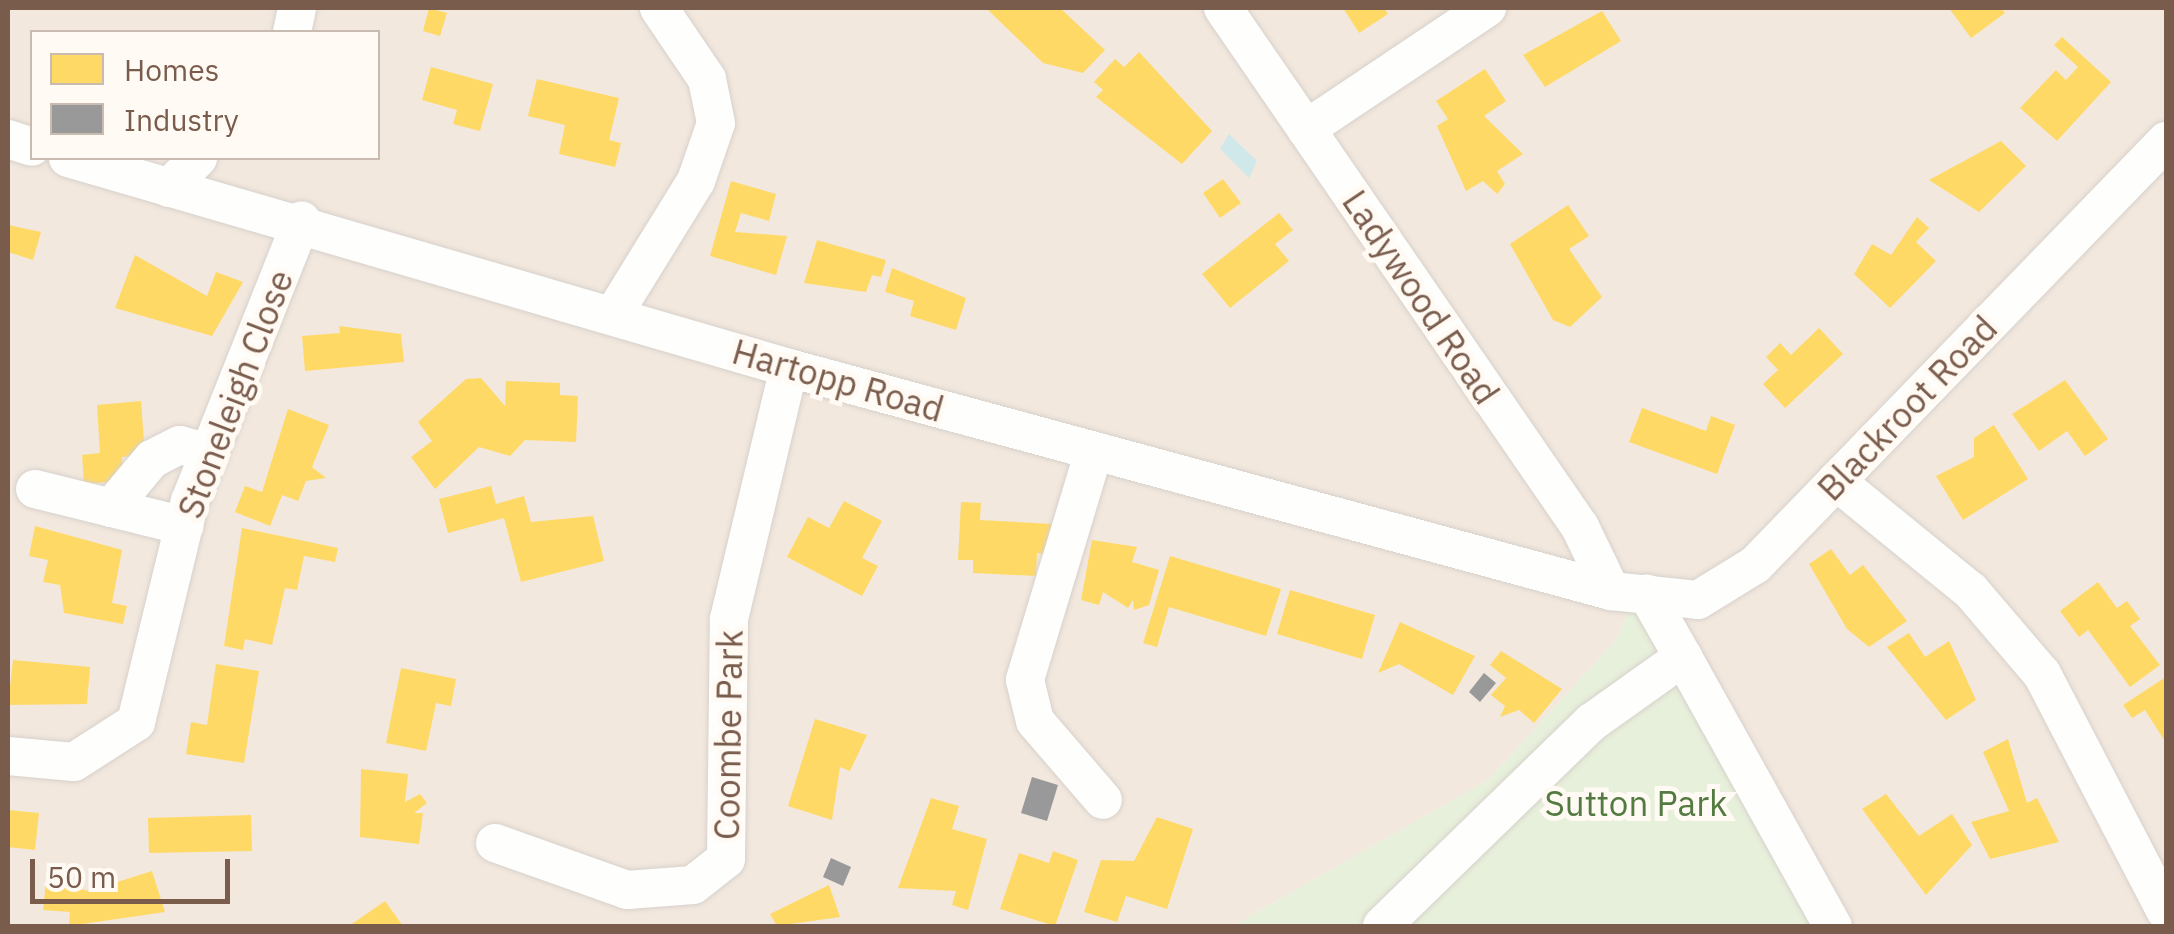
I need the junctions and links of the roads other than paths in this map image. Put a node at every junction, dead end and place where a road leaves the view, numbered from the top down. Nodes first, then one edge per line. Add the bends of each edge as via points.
1 (659, 8) edge
2 (1223, 8) edge
3 (1487, 8) edge
4 (1306, 129) junction
5 (2166, 140) edge
6 (75, 160) edge
7 (196, 160) edge
8 (170, 188) junction
9 (302, 220) junction
10 (615, 312) junction
11 (789, 368) junction
12 (1094, 451) junction
13 (209, 452) junction
14 (1836, 481) junction
15 (34, 488) dead end
16 (111, 508) junction
17 (184, 526) junction
18 (1629, 593) junction
19 (1683, 657) junction
20 (8, 756) edge
21 (1102, 800) dead end
22 (496, 843) dead end
23 (2157, 915) edge
24 (1382, 926) edge
25 (1833, 926) edge

1 - 10 street via 707,79 716,123 696,181
2 - 4 street, Ladywood Road
3 - 4 street
4 - 18 street, Ladywood Road
5 - 14 street, Blackroot Road
6 - 8 street, Hartopp Road
7 - 8 street
8 - 9 street, Hartopp Road
9 - 10 street, Hartopp Road
9 - 13 street, Stoneleigh Close
10 - 11 street, Hartopp Road
11 - 12 street, Hartopp Road
11 - 22 street, Coombe Park via 728,619 726,860 693,885 627,890
12 - 18 street, Hartopp Road
12 - 21 street via 1026,680 1035,720
13 - 16 street via 180,446 152,459
13 - 17 street, Stoneleigh Close
14 - 18 street, Blackroot Road via 1723,590 1698,600
14 - 23 street via 1970,591 2042,674
15 - 16 street
16 - 17 street
17 - 20 street, Stoneleigh Close via 136,722 74,762
18 - 19 street, Ladywood Road
19 - 24 street via 1592,722
19 - 25 street, Ladywood Road

